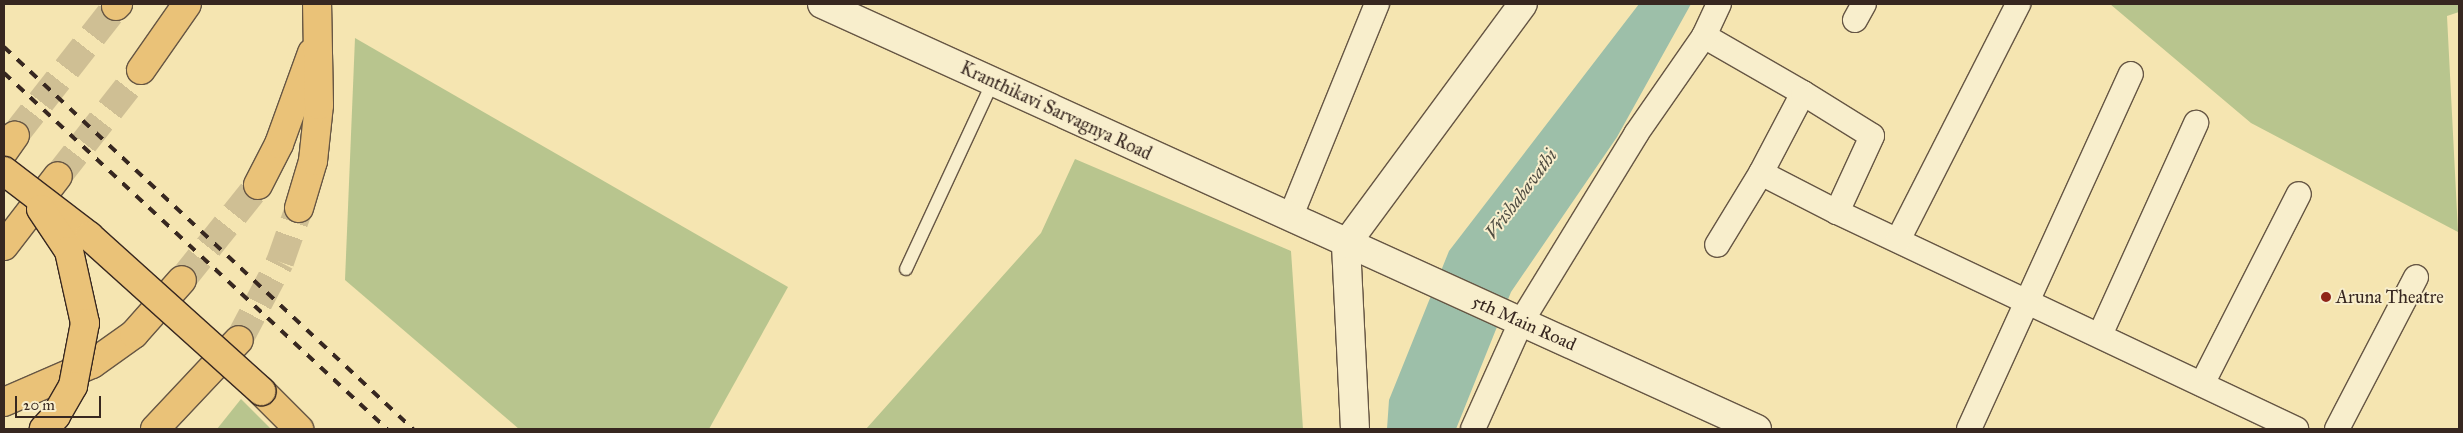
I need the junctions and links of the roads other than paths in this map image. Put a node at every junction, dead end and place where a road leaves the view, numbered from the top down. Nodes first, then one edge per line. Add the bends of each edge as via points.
1 (187, 4) edge
2 (317, 4) edge
3 (822, 4) edge
4 (1376, 4) edge
5 (1523, 4) edge
6 (1719, 4) edge
7 (2018, 4) edge
8 (319, 35) junction
9 (1704, 36) junction
10 (141, 70) tunnel mouth
11 (2131, 74) dead end
12 (993, 82) junction
13 (1803, 93) junction
14 (2196, 123) dead end
15 (1761, 173) junction
16 (58, 176) tunnel mouth
17 (13, 178) edge
18 (258, 184) tunnel mouth
19 (2299, 194) dead end
20 (299, 208) tunnel mouth
21 (1837, 212) junction
22 (1290, 218) junction
23 (1898, 240) junction
24 (1346, 244) junction
25 (1717, 245) dead end
26 (4, 246) edge
27 (906, 269) dead end
28 (2416, 277) dead end
29 (182, 280) tunnel mouth
30 (2027, 302) junction
31 (1521, 322) junction
32 (2100, 335) junction
33 (239, 340) tunnel mouth
34 (2202, 384) junction
35 (4, 402) edge
36 (1973, 428) edge
37 (44, 429) edge
38 (155, 429) edge
39 (299, 429) edge
40 (1356, 429) edge
41 (1473, 429) edge
42 (1757, 429) edge
43 (2296, 429) edge
44 (2337, 429) edge

1 - 10 main road
2 - 8 main road
3 - 12 street, Kranthikavi Sarvagnya Road
4 - 22 street
5 - 24 street
6 - 9 street
7 - 23 street
8 - 18 main road via 280,144
8 - 20 main road via 319,105 313,161
9 - 13 street
9 - 31 street via 1636,134
11 - 30 street
12 - 22 street, Kranthikavi Sarvagnya Road
12 - 27 lane
13 - 15 street
13 - 21 street via 1872,136
14 - 32 street
15 - 21 street
15 - 25 street
16 - 26 main road
17 - 37 main road, bridge via 69,251 85,323 73,386 56,416
17 - 39 main road, bridge via 89,236
19 - 34 street
21 - 23 street
22 - 24 street, 5th Main Road
23 - 30 street
24 - 31 street, 5th Main Road
24 - 40 street
28 - 44 street
29 - 35 main road via 134,334 92,364
30 - 32 street
30 - 36 street
31 - 41 street
31 - 42 street, 5th Main Road
32 - 34 street
33 - 38 main road
34 - 43 street

